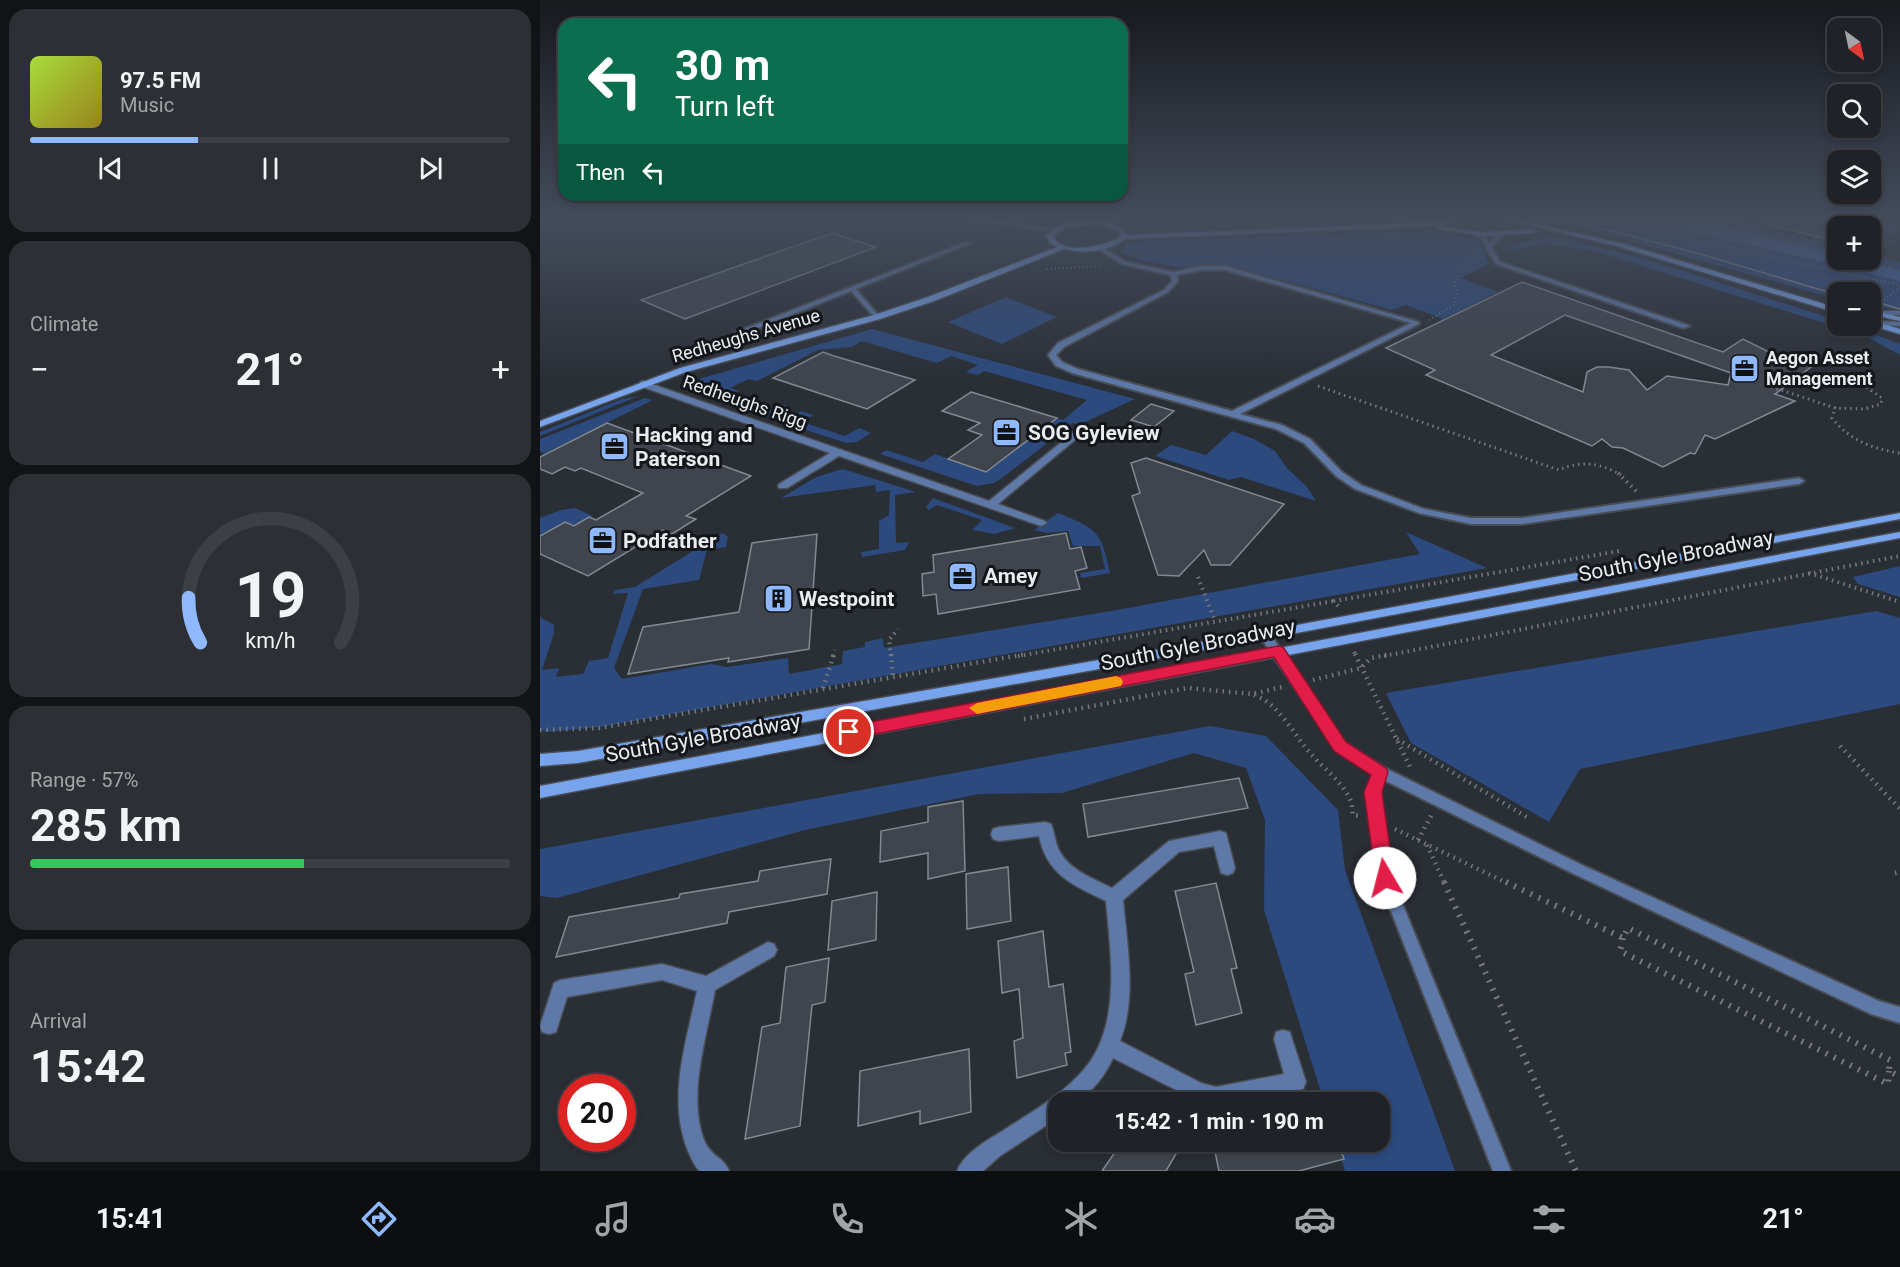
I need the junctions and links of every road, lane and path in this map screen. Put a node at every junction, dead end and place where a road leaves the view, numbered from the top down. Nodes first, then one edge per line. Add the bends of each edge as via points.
1 (892, 273) edge
2 (997, 273) edge
3 (1167, 273) edge
4 (1179, 273) edge
5 (1241, 273) edge
6 (1460, 273) edge
7 (1527, 273) edge
8 (1713, 273) edge
9 (1843, 273) edge
10 (1173, 274) junction
11 (1900, 285) edge
12 (852, 288) junction
13 (1804, 300) junction
14 (1827, 304) edge
15 (1827, 307) edge
16 (1881, 313) edge
17 (1900, 313) edge
18 (1881, 315) edge
19 (877, 316) junction
20 (1900, 320) edge
21 (1417, 323) junction
22 (1881, 323) edge
23 (1900, 324) edge
24 (1686, 326) dead end
25 (1881, 326) edge
26 (1900, 332) edge
27 (738, 333) dead end
28 (1831, 373) dead end
29 (1300, 380) junction
30 (643, 384) junction
31 (1766, 385) dead end
32 (1835, 408) junction
33 (1231, 415) junction
34 (540, 424) edge
35 (1083, 429) dead end
36 (836, 453) junction
37 (1900, 453) edge
38 (1799, 481) dead end
39 (783, 486) dead end
40 (991, 505) junction
41 (1642, 505) junction
42 (1900, 516) edge
43 (1041, 523) dead end
44 (1900, 535) edge
45 (1900, 556) edge
46 (1807, 573) junction
47 (1198, 577) dead end
48 (1334, 601) dead end
49 (1900, 602) edge
50 (1215, 621) junction
51 (897, 629) dead end
52 (1265, 635) junction
53 (835, 650) dead end
54 (1278, 651) junction
55 (1361, 668) junction
56 (893, 676) junction
57 (1298, 684) junction
58 (823, 688) junction
59 (1252, 694) junction
60 (1013, 721) dead end
61 (540, 730) edge
62 (1396, 739) junction
63 (1840, 747) dead end
64 (540, 760) edge
65 (1380, 772) junction
66 (540, 792) edge
67 (1424, 795) junction
68 (1900, 809) edge
69 (1530, 819) dead end
70 (1377, 820) junction
71 (999, 834) dead end
72 (1418, 840) junction
73 (1427, 845) junction
74 (1227, 868) dead end
75 (1114, 897) junction
76 (1623, 938) junction
77 (768, 950) dead end
78 (708, 985) junction
79 (1900, 1015) edge
80 (549, 1025) dead end
81 (1282, 1040) dead end
82 (1111, 1047) junction
83 (1889, 1071) junction
84 (1900, 1077) edge
85 (1074, 1092) edge
86 (1048, 1112) edge
87 (719, 1171) edge
88 (967, 1171) edge
89 (1502, 1171) edge
90 (1576, 1171) edge

1 - 12 lane
2 - 19 street, Redheughs Avenue
3 - 10 lane
4 - 10 lane
5 - 21 lane
6 - 21 path via 1454,283 1454,305 1436,318
7 - 24 lane
8 - 13 street
9 - 11 path
10 - 33 lane via 1175,281 1166,291 1062,345 1052,355 1059,364 1075,371
12 - 19 lane
12 - 27 lane
13 - 14 street
13 - 15 street
16 - 17 street
18 - 20 street
19 - 30 street, Redheughs Avenue
21 - 29 lane
22 - 23 street
25 - 26 street
28 - 32 path via 1858,382 1882,398 1881,404 1873,409
29 - 33 lane
29 - 41 path via 1559,470 1578,464 1604,465 1632,485
30 - 34 street, Redheughs Avenue
30 - 36 street, Redheughs Rigg
31 - 32 path
32 - 37 path via 1832,418 1838,428 1875,448
33 - 41 lane via 1298,436 1358,487 1436,515 1492,523
35 - 40 street
36 - 39 street
36 - 40 street, Redheughs Rigg
38 - 41 lane
40 - 43 street, Redheughs Rigg
42 - 52 street, South Gyle Broadway
44 - 54 street, South Gyle Broadway
45 - 46 path
46 - 49 path
46 - 55 path via 1371,658
47 - 50 path
48 - 50 path
50 - 56 path
51 - 56 path via 889,640
52 - 54 lane
52 - 64 street, South Gyle Broadway via 578,758
53 - 58 path
54 - 57 lane
54 - 66 street, South Gyle Broadway
55 - 57 path
55 - 62 path
56 - 58 path
57 - 59 path
57 - 65 lane via 1340,746
58 - 61 path via 599,728
59 - 60 path via 1188,688
59 - 70 path via 1263,698 1340,783 1351,799 1353,814
62 - 67 path
62 - 69 path
63 - 68 path
65 - 67 lane
65 - 70 lane via 1373,792
67 - 72 path via 1432,813
67 - 79 lane via 1765,957
70 - 72 path
70 - 89 lane via 1385,878
71 - 75 street via 1045,829 1048,850 1062,870
72 - 73 path
73 - 76 path
73 - 90 path
74 - 75 street via 1220,838 1175,846
75 - 82 street via 1120,981
76 - 83 path via 1628,928 1890,1060
76 - 83 path via 1620,951 1888,1084
77 - 78 street
78 - 80 street via 662,972 560,989
78 - 87 street via 688,1095 690,1128 702,1160
81 - 82 street via 1296,1082 1216,1098
82 - 85 street via 1094,1075
83 - 84 path
86 - 88 street

